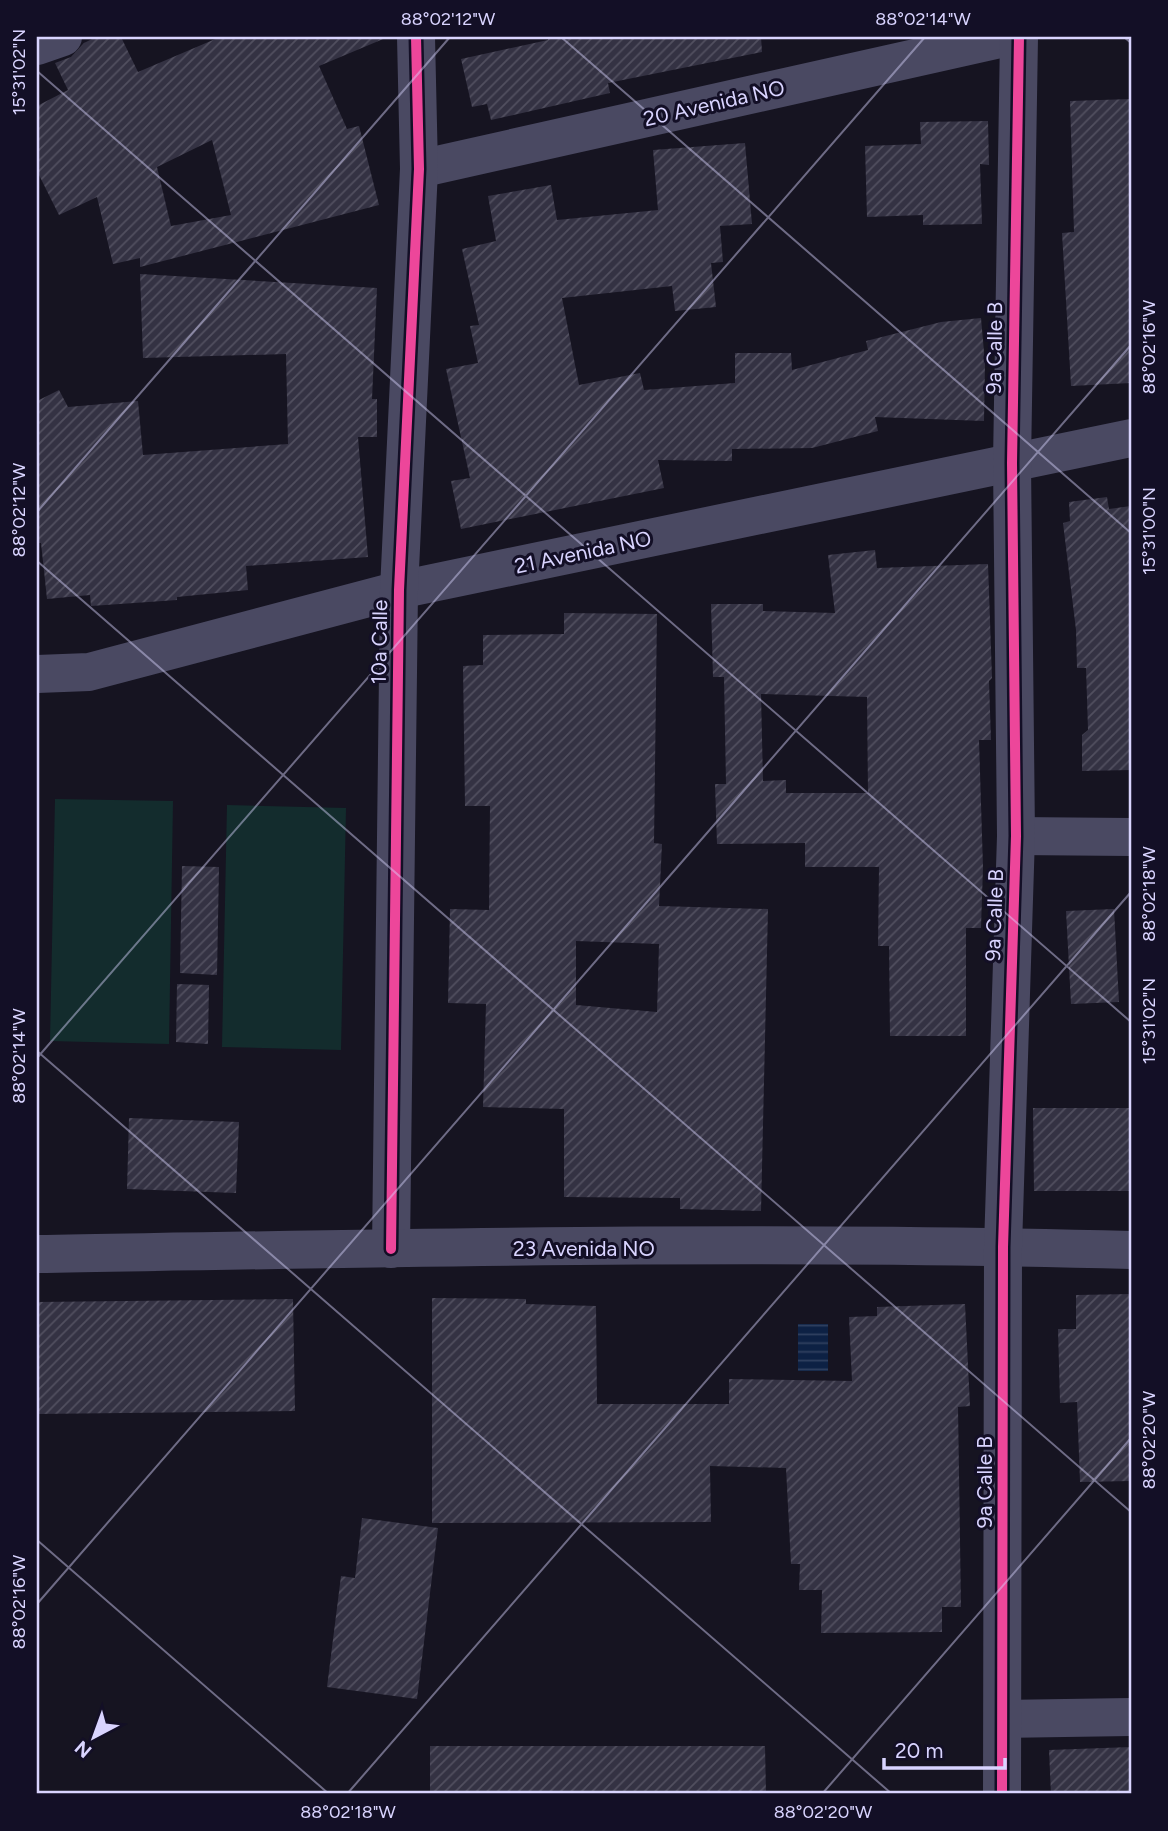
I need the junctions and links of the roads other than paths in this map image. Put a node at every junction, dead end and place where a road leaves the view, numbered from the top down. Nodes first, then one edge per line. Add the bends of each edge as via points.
1 (63, 37) edge
2 (416, 37) edge
3 (1009, 37) edge
4 (1018, 37) edge
5 (37, 47) edge
6 (419, 169) junction
7 (1131, 438) edge
8 (1012, 463) junction
9 (399, 590) junction
10 (37, 674) edge
11 (1016, 836) junction
12 (1131, 837) edge
13 (1003, 1247) junction
14 (391, 1249) junction
15 (1131, 1250) edge
16 (37, 1254) edge
17 (1131, 1717) edge
18 (1003, 1719) junction
19 (1002, 1794) edge

1 - 5 street
2 - 6 street, 10a Calle
3 - 6 street, 20 Avenida NO
4 - 8 street, 9a Calle B
6 - 9 street, 10a Calle
7 - 8 street, 21 Avenida NO
8 - 9 street, 21 Avenida NO
8 - 11 street, 9a Calle B
9 - 10 street, 21 Avenida NO via 89,672
9 - 14 street, 10a Calle
11 - 12 street
11 - 13 street, 9a Calle B
13 - 14 street, 23 Avenida NO
13 - 15 street, 23 Avenida NO
13 - 18 street, 9a Calle B
14 - 16 street, 23 Avenida NO
17 - 18 street
18 - 19 street, 9a Calle B

